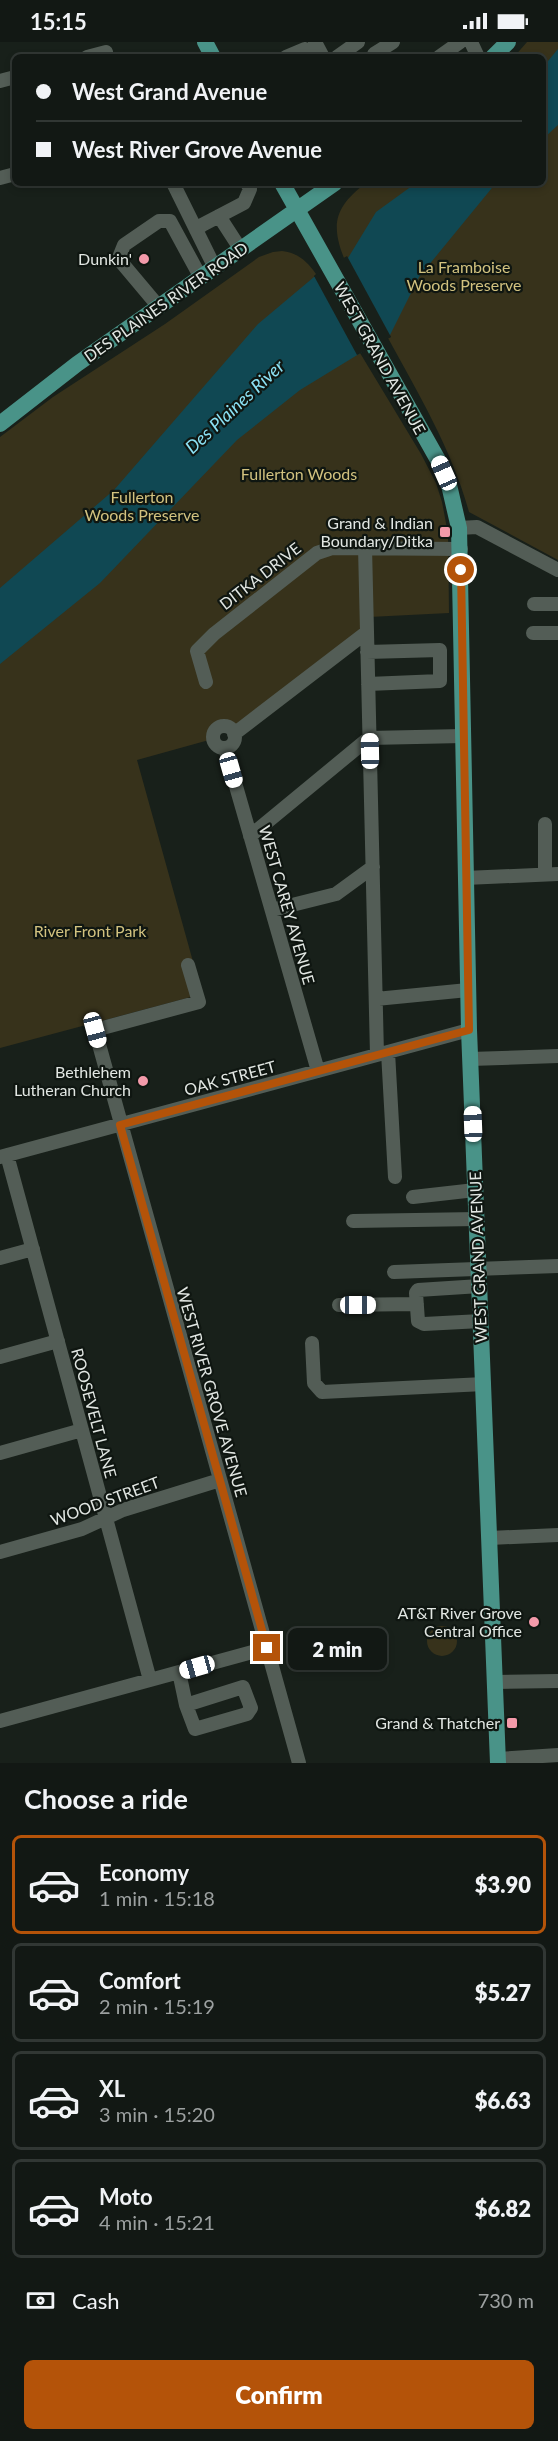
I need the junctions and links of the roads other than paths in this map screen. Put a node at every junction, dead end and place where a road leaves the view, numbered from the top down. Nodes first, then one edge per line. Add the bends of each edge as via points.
1 (358, 42) edge
2 (393, 42) edge
3 (460, 42) edge
4 (508, 42) edge
5 (292, 54) edge
6 (308, 54) edge
7 (341, 54) edge
8 (374, 54) edge
9 (443, 54) edge
10 (496, 54) edge
11 (174, 186) edge
12 (248, 186) edge
13 (284, 186) edge
14 (331, 186) edge
15 (298, 210) junction
16 (219, 216) junction
17 (196, 230) junction
18 (241, 250) junction
19 (215, 268) junction
20 (201, 278) junction
21 (159, 307) junction
22 (0, 424) edge
23 (459, 528) junction
24 (365, 548) junction
25 (461, 549) junction
26 (558, 570) edge
27 (534, 604) dead end
28 (558, 604) edge
29 (367, 632) junction
30 (533, 633) dead end
31 (558, 633) edge
32 (368, 652) junction
33 (206, 682) dead end
34 (368, 684) junction
35 (234, 734) junction
36 (463, 736) junction
37 (369, 738) junction
38 (225, 747) junction
39 (545, 824) dead end
40 (250, 836) junction
41 (373, 867) junction
42 (551, 874) edge
43 (465, 878) junction
44 (272, 910) junction
45 (188, 965) dead end
46 (468, 990) junction
47 (376, 999) junction
48 (469, 1030) junction
49 (382, 1053) junction
50 (558, 1056) edge
51 (470, 1059) junction
52 (318, 1071) junction
53 (120, 1125) junction
54 (3, 1156) edge
55 (395, 1177) dead end
56 (476, 1190) junction
57 (413, 1197) dead end
58 (477, 1219) junction
59 (353, 1221) dead end
60 (33, 1249) junction
61 (0, 1258) edge
62 (558, 1266) edge
63 (394, 1272) dead end
64 (479, 1278) junction
65 (417, 1304) junction
66 (339, 1305) dead end
67 (481, 1321) junction
68 (58, 1341) junction
69 (312, 1343) dead end
70 (0, 1357) edge
71 (484, 1384) junction
72 (82, 1430) junction
73 (0, 1453) edge
74 (220, 1480) junction
75 (105, 1517) junction
76 (558, 1535) edge
77 (490, 1538) junction
78 (0, 1552) edge
79 (267, 1648) junction
80 (179, 1672) junction
81 (150, 1680) junction
82 (558, 1681) edge
83 (495, 1682) junction
84 (186, 1705) junction
85 (0, 1721) edge
86 (558, 1755) edge
87 (497, 1761) edge
88 (299, 1763) edge

1 - 7 street
2 - 8 street
3 - 9 street
4 - 10 main road
5 - 6 street via 305,49
11 - 17 street
12 - 16 street via 244,203
13 - 15 main road, WEST GRAND AVENUE
14 - 15 main road, DES PLAINES RIVER ROAD
15 - 18 main road, DES PLAINES RIVER ROAD
15 - 23 main road, WEST GRAND AVENUE via 438,460 449,485
16 - 17 street
16 - 18 street
17 - 19 street
18 - 19 main road, DES PLAINES RIVER ROAD
19 - 20 main road, DES PLAINES RIVER ROAD
20 - 21 main road, DES PLAINES RIVER ROAD
20 - 21 street via 167,220 159,221 124,245 120,255 123,263
21 - 22 main road, DES PLAINES RIVER ROAD
23 - 25 main road, WEST GRAND AVENUE
23 - 26 street via 477,527
24 - 25 street, DITKA DRIVE
24 - 29 street
24 - 33 street, DITKA DRIVE via 332,548 317,553 214,634 197,651
25 - 36 main road, WEST GRAND AVENUE
27 - 28 street
29 - 32 street
29 - 35 street
30 - 31 street
32 - 34 street
32 - 34 street via 440,650 440,681
34 - 37 street
35 - 38 street via 232,744
35 - 38 street, WEST CAREY AVENUE via 224,726 214,731 214,741
36 - 37 street
36 - 43 main road, WEST GRAND AVENUE
37 - 40 street
37 - 41 street
38 - 40 street, WEST CAREY AVENUE
39 - 42 street
40 - 44 street, WEST CAREY AVENUE
41 - 44 street via 336,894
41 - 47 street
42 - 43 street
43 - 46 main road, WEST GRAND AVENUE
44 - 52 street, WEST CAREY AVENUE
45 - 53 street, WEST RIVER GROVE AVENUE via 199,1002 95,1030
46 - 47 street
46 - 48 main road, WEST GRAND AVENUE
47 - 49 street
48 - 49 street, OAK STREET
48 - 51 main road, WEST GRAND AVENUE
49 - 52 street, OAK STREET
49 - 55 street
50 - 51 street
51 - 56 main road, WEST GRAND AVENUE
52 - 53 street, OAK STREET
53 - 54 street, OAK STREET
53 - 74 street, WEST RIVER GROVE AVENUE
54 - 60 street, ROOSEVELT LANE
56 - 57 street
56 - 58 main road, WEST GRAND AVENUE
58 - 59 street
58 - 64 main road, WEST GRAND AVENUE
60 - 61 street
60 - 68 street, ROOSEVELT LANE
62 - 64 street
63 - 64 street
64 - 65 street via 418,1290
64 - 67 main road, WEST GRAND AVENUE
65 - 66 street
65 - 67 street via 418,1321 424,1324
67 - 71 main road, WEST GRAND AVENUE
68 - 70 street
68 - 72 street, ROOSEVELT LANE
69 - 71 street via 314,1383 322,1392
71 - 77 main road, WEST GRAND AVENUE
72 - 73 street
72 - 75 street, ROOSEVELT LANE
74 - 75 street, WOOD STREET
74 - 79 street, WEST RIVER GROVE AVENUE
75 - 78 street, WOOD STREET via 82,1529
75 - 81 street, ROOSEVELT LANE
76 - 77 street
77 - 83 main road, WEST GRAND AVENUE
79 - 80 street
79 - 88 street, WEST RIVER GROVE AVENUE
80 - 81 street
80 - 84 street
81 - 85 street
82 - 83 street
83 - 87 main road, WEST GRAND AVENUE
84 - 84 street via 193,1727 198,1729 247,1714 251,1708 243,1687
86 - 87 street

